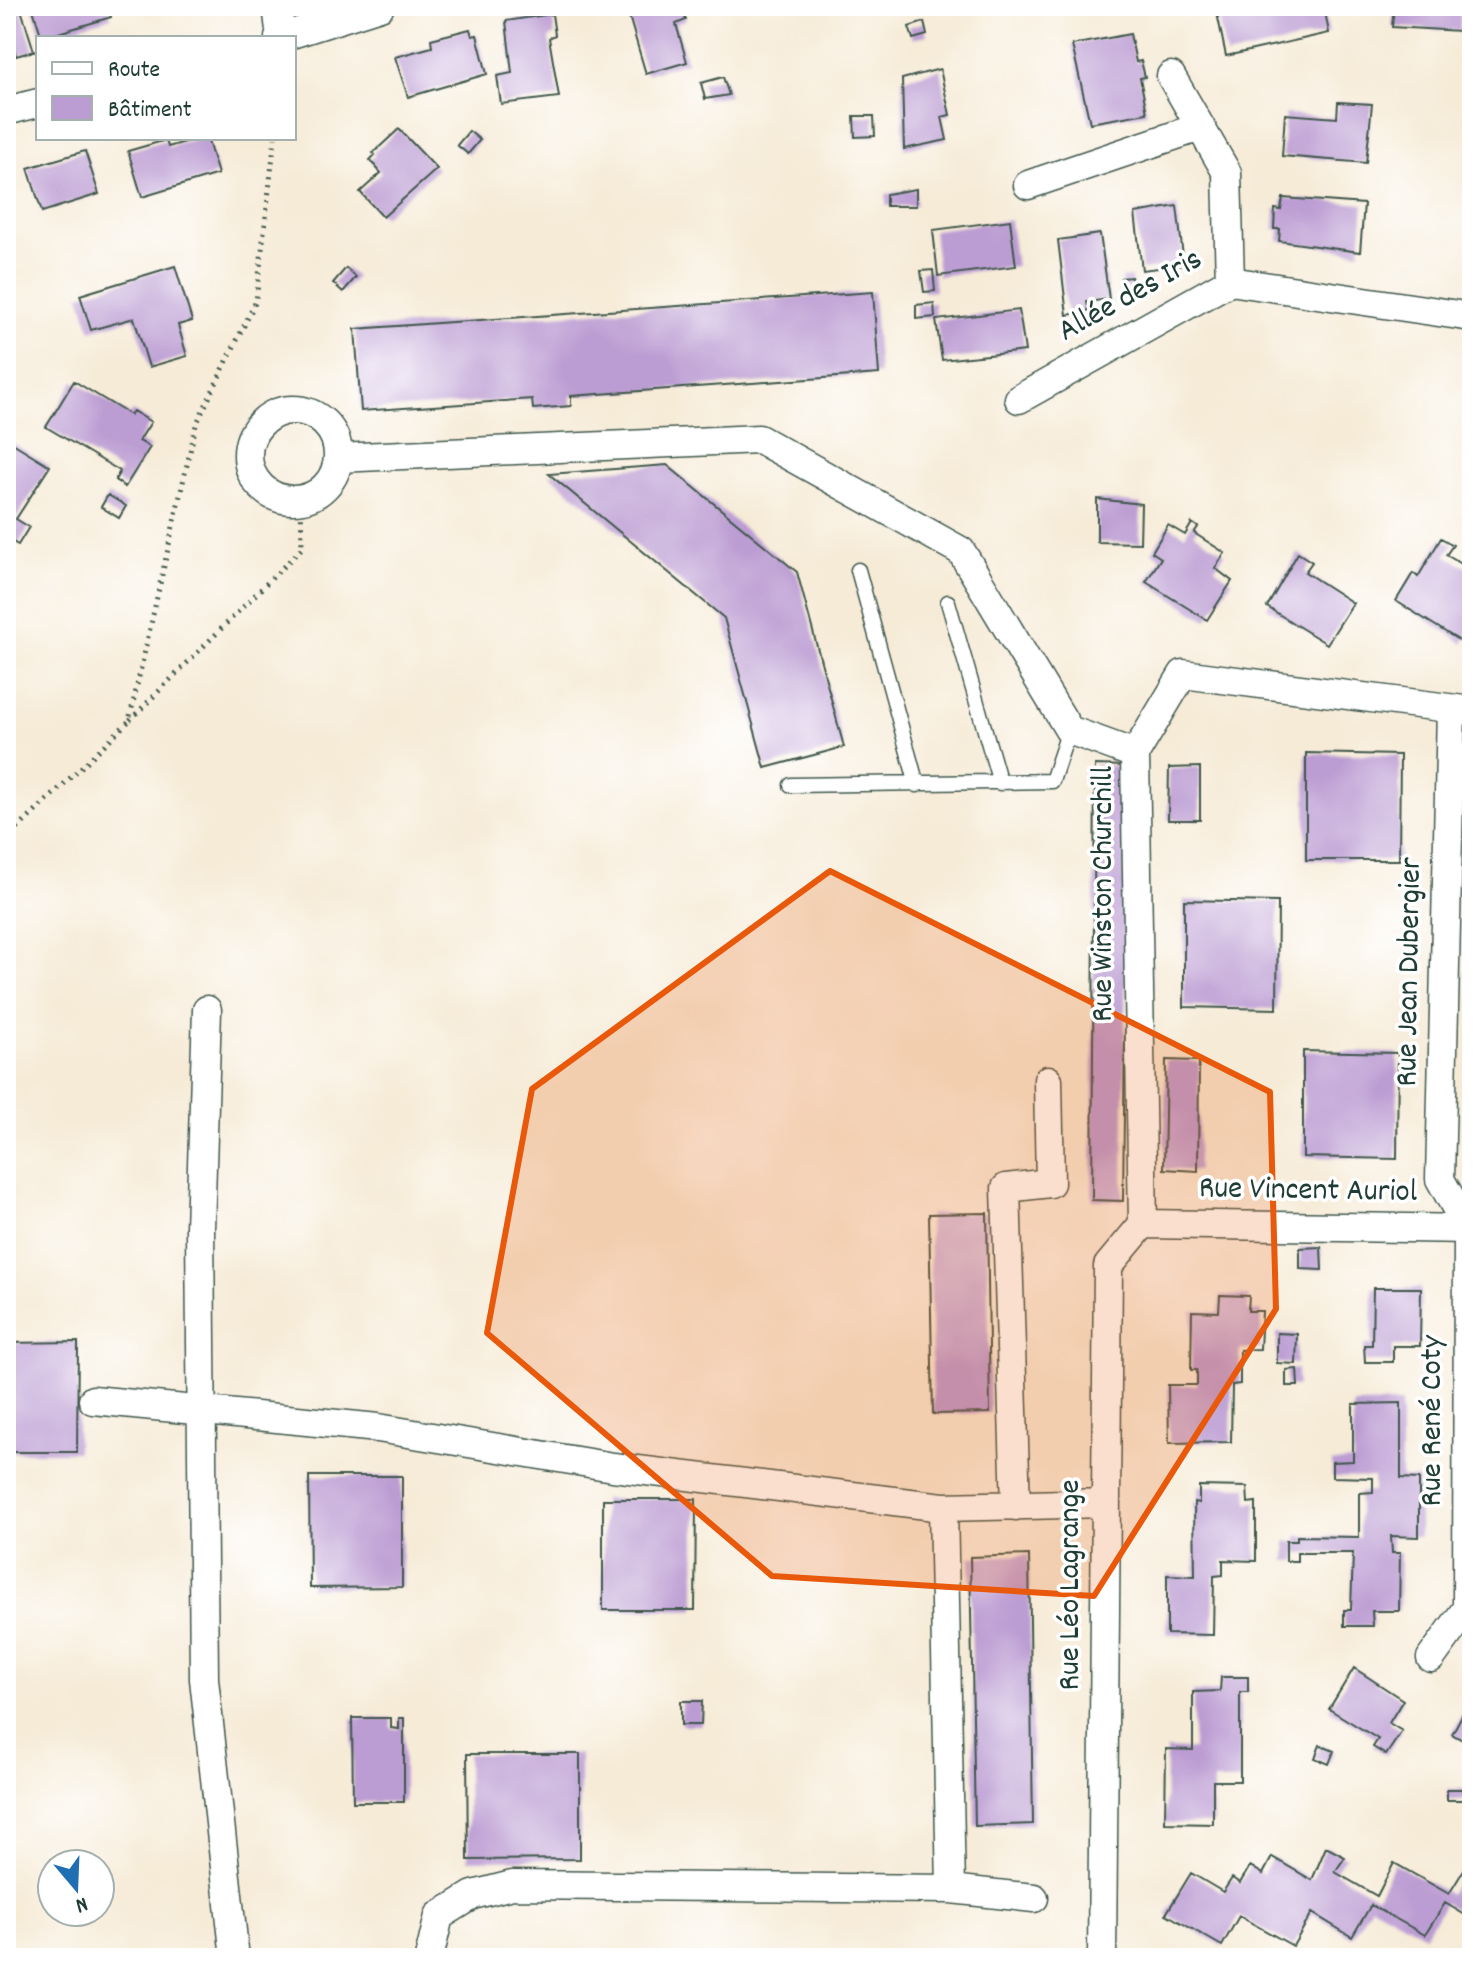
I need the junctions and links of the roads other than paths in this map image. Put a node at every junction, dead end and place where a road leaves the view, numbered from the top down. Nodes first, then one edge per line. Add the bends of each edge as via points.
1 (277, 6) edge
2 (380, 6) edge
3 (280, 36) edge
4 (286, 36) edge
5 (1171, 76) dead end
6 (36, 104) edge
7 (6, 111) edge
8 (1200, 127) junction
9 (1028, 185) dead end
10 (1230, 281) junction
11 (1472, 317) edge
12 (1019, 399) dead end
13 (338, 458) junction
14 (858, 570) dead end
15 (948, 602) dead end
16 (1462, 710) edge
17 (1069, 730) junction
18 (1135, 754) junction
19 (1000, 783) junction
20 (791, 785) dead end
21 (917, 785) junction
22 (207, 1010) dead end
23 (1048, 1080) dead end
24 (1143, 1224) junction
25 (1470, 1229) edge
26 (93, 1400) dead end
27 (201, 1410) junction
28 (1106, 1503) junction
29 (1016, 1506) junction
30 (943, 1507) junction
31 (1469, 1608) edge
32 (1431, 1658) dead end
33 (951, 1889) junction
34 (1034, 1898) dead end
35 (235, 1958) edge
36 (429, 1958) edge
37 (1102, 1958) edge

1 - 3 street
2 - 4 street
5 - 8 street
6 - 7 street
8 - 9 street
8 - 10 street via 1227,173
10 - 11 street, Allée des Iris
10 - 12 street, Allée des Iris
13 - 13 street via 327,485 301,500 272,495 252,475 247,460 248,445 264,420 292,410 320,418 331,430
13 - 17 street via 759,439 961,551
14 - 21 lane
15 - 19 lane
16 - 18 street, Rue Winston Churchill via 1183,674
16 - 25 street, Rue Jean Dubergier via 1440,1179
17 - 18 street
17 - 19 lane via 1052,781
18 - 24 street, Rue Winston Churchill
19 - 21 lane
20 - 21 lane
22 - 27 street
23 - 29 street via 1050,1183 1006,1188
24 - 25 street, Rue Vincent Auriol
24 - 28 street, Rue Léo Lagrange via 1108,1266
25 - 31 street, Rue René Coty
26 - 27 street
27 - 30 street via 378,1428 613,1467
27 - 35 street via 204,1679
28 - 29 street
28 - 37 street, Rue Léo Lagrange
29 - 30 street
30 - 33 street
31 - 32 street
33 - 34 street
33 - 36 street via 512,1885 473,1895 439,1916

